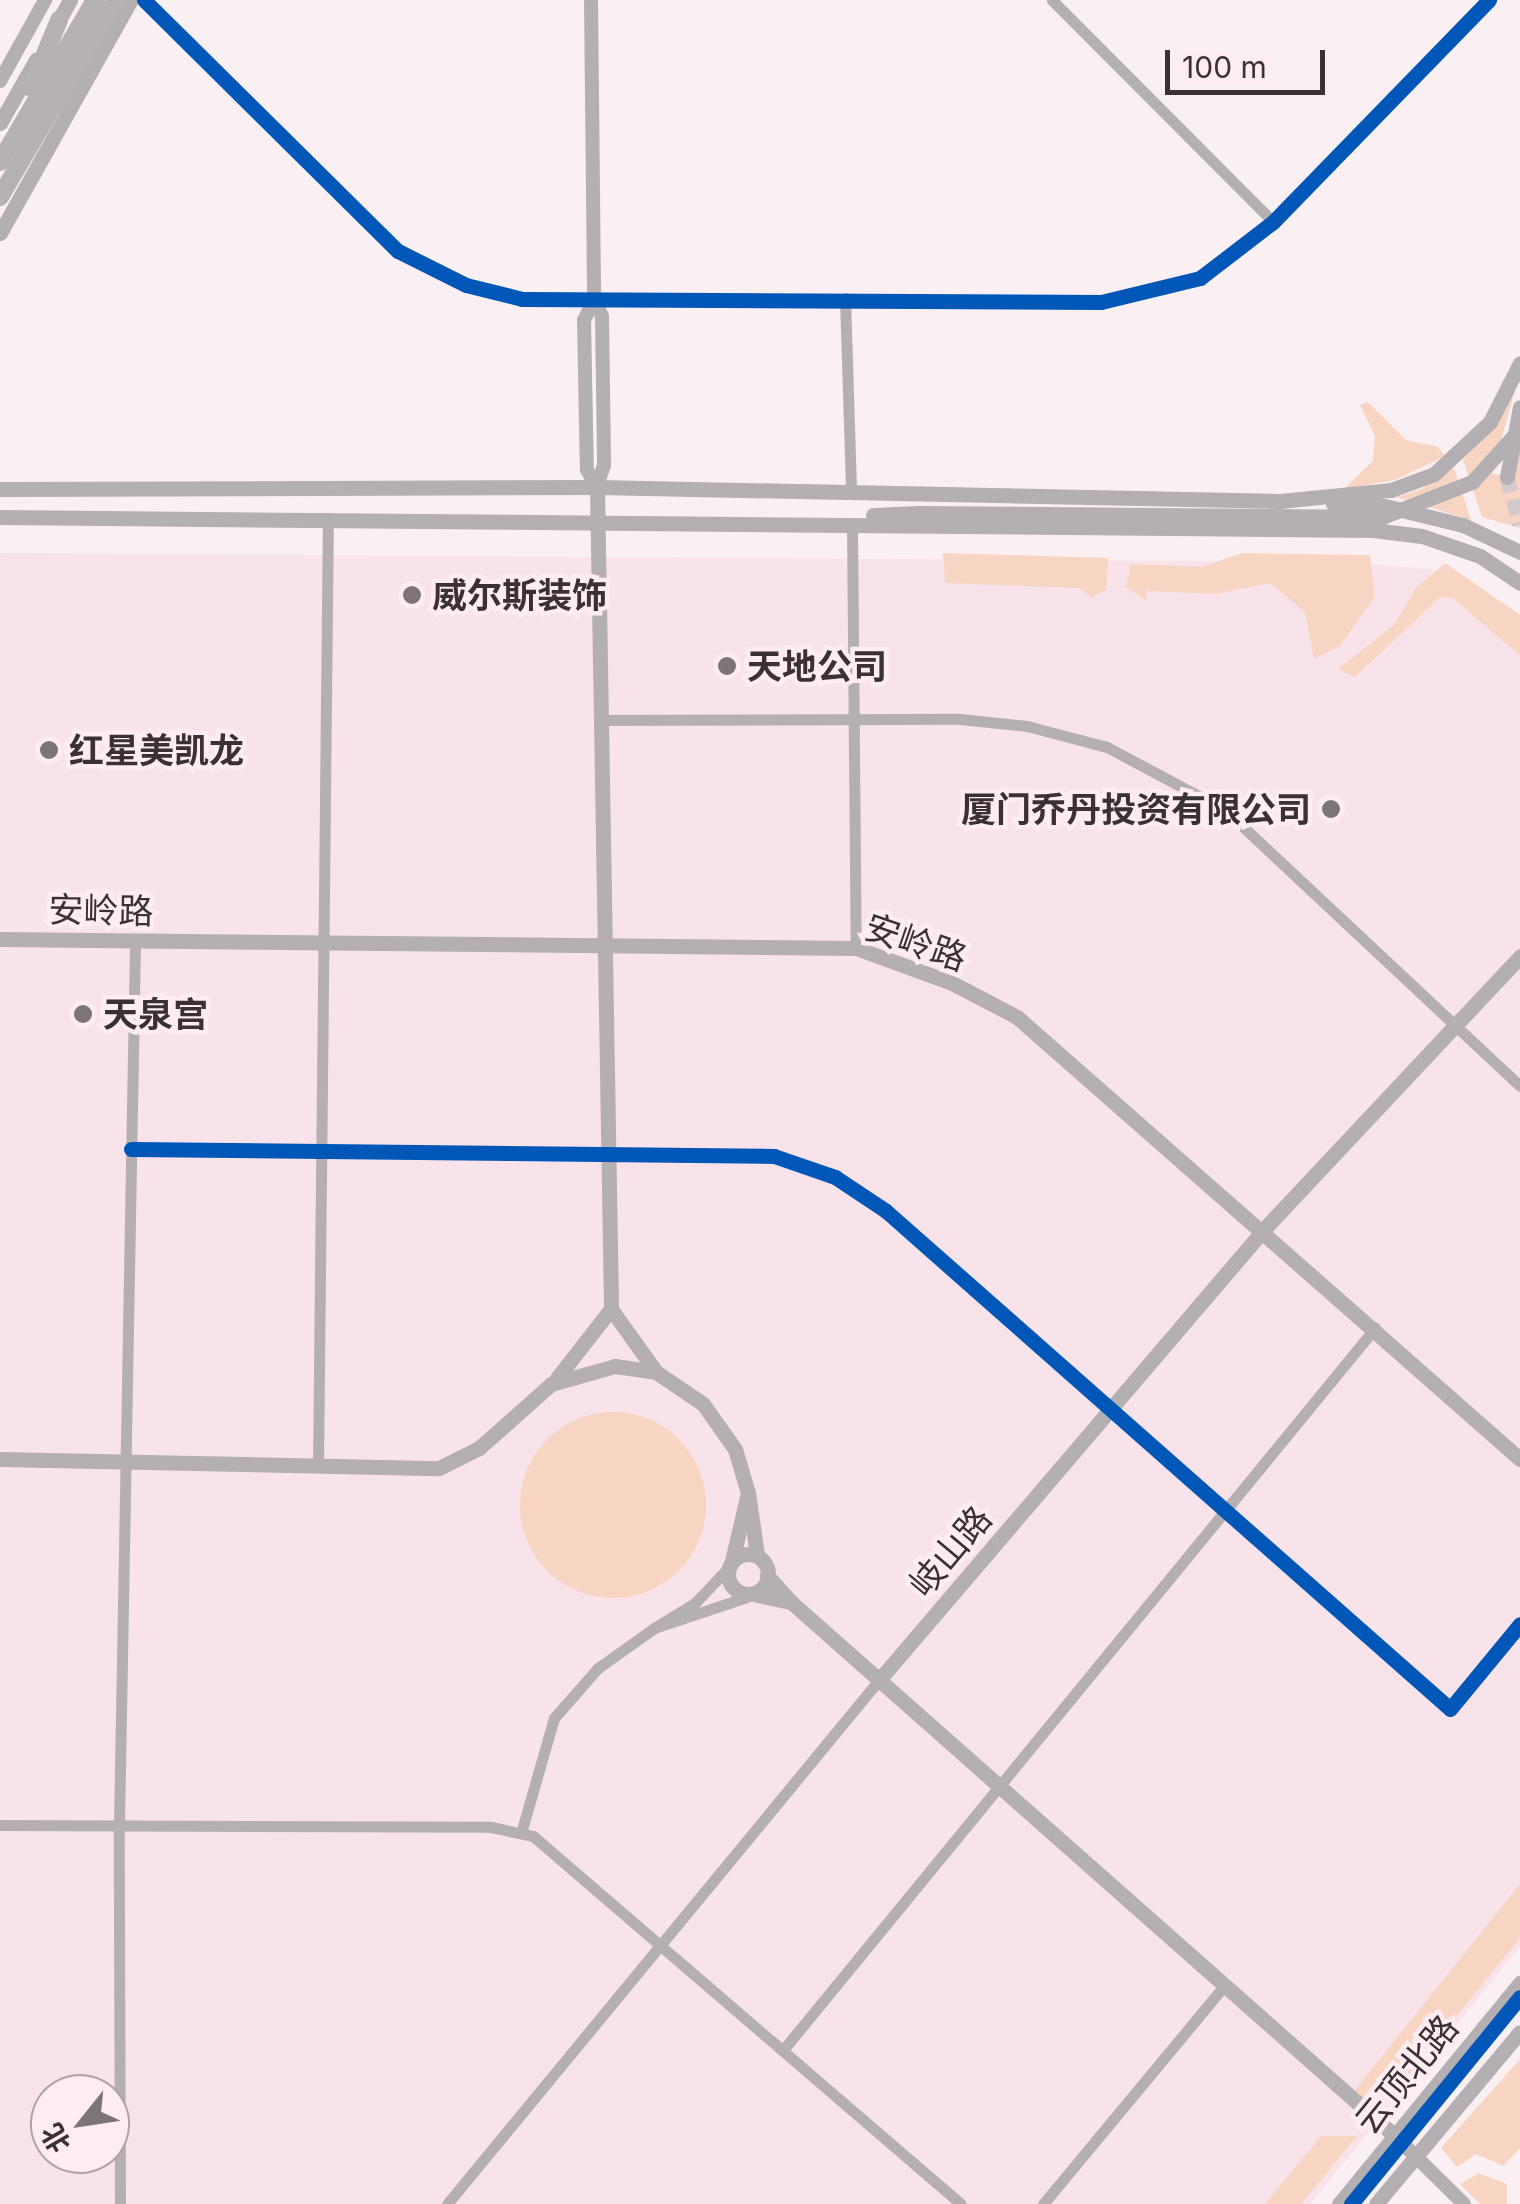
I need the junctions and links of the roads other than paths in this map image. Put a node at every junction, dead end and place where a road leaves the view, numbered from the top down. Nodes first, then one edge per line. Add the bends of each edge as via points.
1 (45, 0) edge
2 (70, 0) edge
3 (96, 0) edge
4 (115, 0) edge
5 (131, 0) edge
6 (144, 0) edge
7 (590, 0) edge
8 (603, 0) edge
9 (1052, 0) edge
10 (1488, 0) edge
11 (59, 20) junction
12 (95, 59) junction
13 (0, 81) edge
14 (0, 122) edge
15 (0, 154) edge
16 (0, 162) edge
17 (0, 198) edge
18 (1272, 222) junction
19 (0, 233) edge
20 (845, 298) junction
21 (594, 299) junction
22 (1520, 362) edge
23 (1520, 408) edge
24 (1520, 428) edge
25 (1508, 476) tunnel mouth
26 (596, 488) junction
27 (0, 489) edge
28 (851, 492) junction
29 (1280, 501) junction
30 (0, 517) edge
31 (328, 518) junction
32 (598, 520) junction
33 (754, 521) junction
34 (852, 524) junction
35 (1520, 552) edge
36 (1520, 582) edge
37 (604, 720) junction
38 (852, 720) junction
39 (0, 939) edge
40 (135, 941) junction
41 (325, 944) junction
42 (856, 948) junction
43 (610, 949) junction
44 (1520, 956) edge
45 (1454, 1022) junction
46 (1520, 1086) edge
47 (131, 1149) junction
48 (322, 1150) junction
49 (612, 1152) junction
50 (1264, 1228) junction
51 (612, 1309) junction
52 (1376, 1328) junction
53 (656, 1372) junction
54 (551, 1384) junction
55 (1113, 1406) junction
56 (0, 1459) edge
57 (1520, 1459) edge
58 (124, 1462) junction
59 (318, 1466) junction
60 (748, 1493) junction
61 (1228, 1509) junction
62 (757, 1555) junction
63 (730, 1564) junction
64 (767, 1575) junction
65 (752, 1596) junction
66 (791, 1602) junction
67 (1520, 1624) edge
68 (654, 1628) junction
69 (880, 1680) junction
70 (1003, 1785) junction
71 (0, 1825) edge
72 (120, 1825) junction
73 (521, 1833) junction
74 (658, 1942) junction
75 (1520, 1983) edge
76 (1223, 1987) junction
77 (1520, 2032) edge
78 (783, 2050) junction
79 (1395, 2136) junction
80 (1415, 2155) junction
81 (120, 2204) edge
82 (447, 2204) edge
83 (961, 2204) edge
84 (1043, 2204) edge
85 (1339, 2204) edge
86 (1376, 2204) edge
87 (1464, 2204) edge

1 - 13 street
2 - 11 main road
3 - 16 highway
4 - 17 highway
5 - 12 main road
6 - 21 street via 398,251 466,285 522,299
7 - 8 street
7 - 21 street
9 - 18 street
10 - 18 street
11 - 14 main road
11 - 15 highway
12 - 17 highway
12 - 19 main road
18 - 20 street via 1200,278 1148,295 1100,302
20 - 21 street
20 - 28 street
21 - 26 street via 602,316 604,464
22 - 29 main road via 1490,422 1454,460 1391,490
23 - 25 main road
24 - 33 main road, bridge via 1472,482 1382,518 919,513
26 - 27 main road
26 - 28 main road
26 - 32 main road
28 - 29 main road
29 - 35 main road via 1385,506 1462,525
30 - 31 main road
31 - 32 main road
31 - 41 street
32 - 33 main road
32 - 37 main road
33 - 34 main road
34 - 36 main road via 1373,530 1422,536
34 - 38 street
37 - 38 street
37 - 43 main road
38 - 42 street
38 - 45 street via 1027,726 1108,746 1176,778 1225,810
39 - 40 main road, 安岭路
40 - 41 main road, 安岭路
40 - 47 street
41 - 43 main road, 安岭路
41 - 48 street
42 - 43 main road, 安岭路
42 - 50 main road, 安岭路 via 952,982 1017,1017
43 - 49 main road
44 - 45 main road, 岐山路
45 - 46 street
45 - 50 main road, 岐山路
47 - 48 street
47 - 58 street
48 - 49 street
48 - 59 street
49 - 51 main road
49 - 55 street via 774,1156 834,1176 886,1211
50 - 52 main road, 安岭路
50 - 55 main road, 岐山路
51 - 53 main road
51 - 54 main road
52 - 57 main road, 安岭路
52 - 61 street
53 - 54 main road via 615,1366
53 - 60 main road via 722,1424
54 - 59 main road via 460,1462 420,1470
55 - 61 street
55 - 69 main road, 岐山路
56 - 58 main road
58 - 59 main road
58 - 72 street
60 - 62 main road
60 - 63 main road
61 - 67 street via 1450,1709
61 - 70 street
62 - 63 main road via 744,1552
62 - 64 main road
63 - 65 main road via 730,1580
63 - 68 street via 695,1603
64 - 65 main road
64 - 66 main road
65 - 66 main road
65 - 68 street
66 - 69 main road
68 - 73 street via 598,1668 554,1718
69 - 70 main road
69 - 74 street, 岐山路
70 - 76 main road
70 - 78 street
71 - 72 street
72 - 73 street via 491,1827
72 - 81 street
73 - 74 street
74 - 78 street
74 - 82 street, 岐山路
75 - 79 main road, 云顶北路
76 - 79 main road
76 - 84 street
77 - 80 main road, 云顶北路
78 - 83 street
79 - 80 street
79 - 85 main road, 云顶北路
80 - 86 main road, 云顶北路
80 - 87 street

